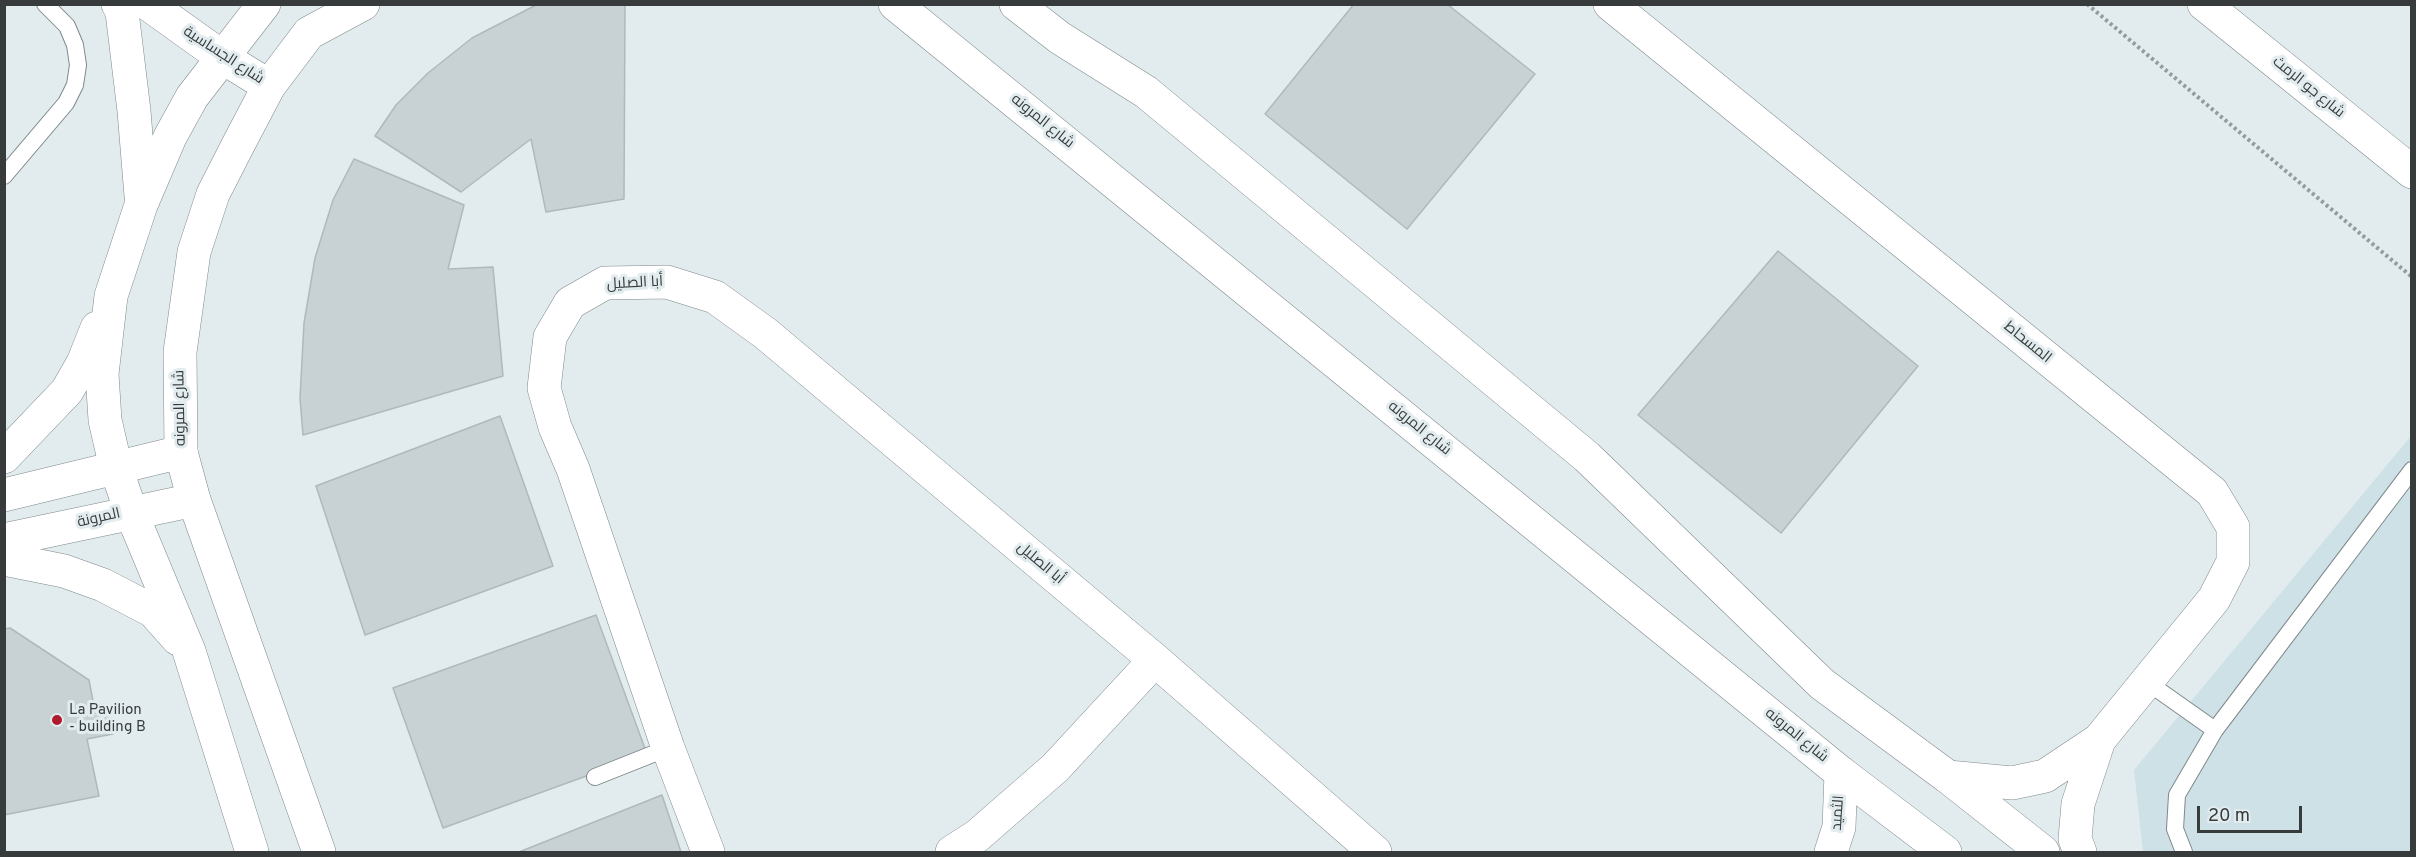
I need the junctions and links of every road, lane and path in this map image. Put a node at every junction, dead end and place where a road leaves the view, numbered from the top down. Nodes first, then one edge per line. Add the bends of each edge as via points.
1 (45, 4) edge
2 (118, 4) edge
3 (148, 4) edge
4 (265, 4) edge
5 (363, 4) edge
6 (895, 4) edge
7 (1016, 4) edge
8 (1038, 4) edge
9 (1610, 4) edge
10 (2087, 4) edge
11 (2204, 4) edge
12 (309, 33) junction
13 (1060, 38) junction
14 (222, 57) junction
15 (269, 86) junction
16 (2380, 146) junction
17 (2412, 156) edge
18 (2412, 172) edge
19 (4, 176) edge
20 (141, 205) junction
21 (2412, 277) edge
22 (111, 296) junction
23 (181, 452) junction
24 (4, 457) edge
25 (116, 468) junction
26 (2412, 470) edge
27 (4, 495) edge
28 (194, 500) junction
29 (131, 512) junction
30 (4, 540) edge
31 (4, 559) edge
32 (189, 651) junction
33 (1155, 660) junction
34 (2147, 682) junction
35 (2215, 730) junction
36 (2099, 740) junction
37 (668, 748) junction
38 (1840, 772) junction
39 (595, 777) dead end
40 (1948, 777) junction
41 (252, 852) edge
42 (319, 852) edge
43 (708, 852) edge
44 (952, 852) edge
45 (1375, 852) edge
46 (1831, 852) edge
47 (1945, 852) edge
48 (2043, 852) edge
49 (2080, 852) edge
50 (2184, 852) edge

1 - 19 lane via 67,26 75,45 75,85 66,103
2 - 20 street via 135,120
3 - 14 street, شارع الجساسية
4 - 12 street
4 - 14 street
5 - 12 street, شارع المرونه
6 - 38 street, شارع المرونه
7 - 13 street
8 - 13 street
9 - 34 street, المسحاط via 2212,492 2233,527 2233,562 2214,599
10 - 21 path
11 - 16 street, شارع جو الرمث
12 - 15 street, شارع المرونه
13 - 40 street via 1146,92 1587,457 1822,684
14 - 15 street, شارع الجساسية
14 - 20 street via 192,97 170,137
15 - 23 street, شارع المرونه via 213,194 194,252 180,352
16 - 17 street
16 - 18 street, شارع جو الرمث
20 - 22 street
22 - 24 street via 67,391
22 - 25 street via 102,374 105,420
23 - 25 street
23 - 28 street, شارع المرونه
25 - 27 street
25 - 29 street
26 - 35 lane
28 - 29 street, المرونة
28 - 42 street, شارع المرونه
29 - 30 street, المرونة
29 - 32 street
31 - 32 street via 64,571 103,585 153,611
32 - 41 street
33 - 37 street, أبا الصليل via 765,333 715,297 668,282 605,283 570,303 550,337 544,388
33 - 44 street via 1055,768 977,836
33 - 45 street, أبا الصليل
34 - 35 lane
34 - 36 street, المسحاط
35 - 50 lane via 2177,795 2175,829
36 - 40 street, المسحاط via 2045,776 2012,783
36 - 49 street, المسحاط via 2078,804 2075,839
37 - 39 lane
37 - 43 street, أبا الصليل
38 - 46 street, الثميد via 1839,827
38 - 47 street, شارع المرونه
40 - 48 street

